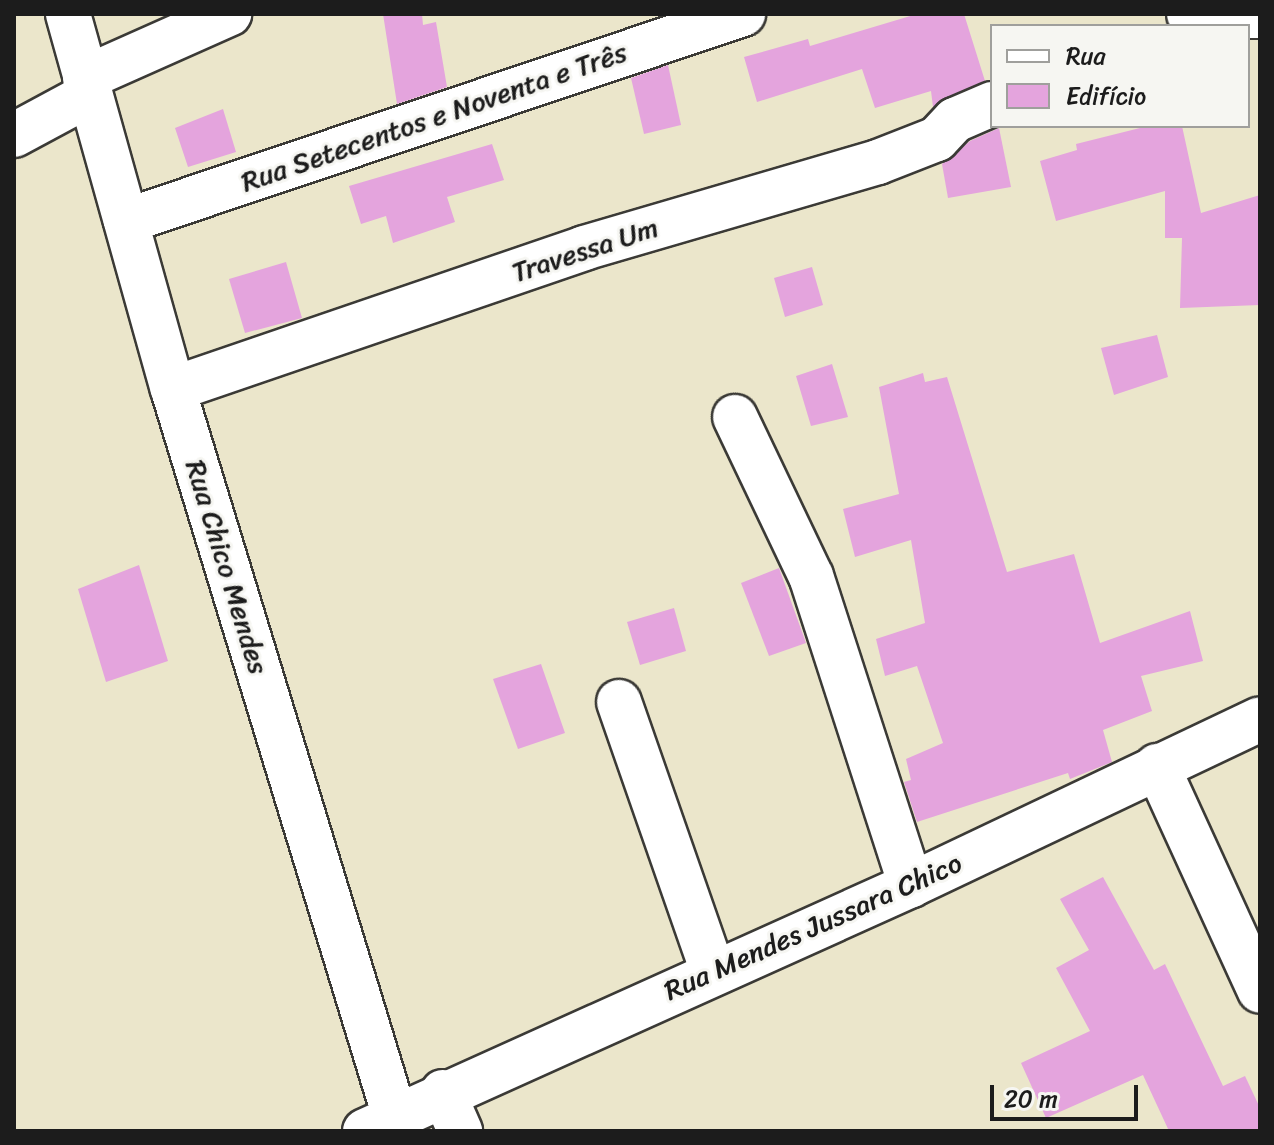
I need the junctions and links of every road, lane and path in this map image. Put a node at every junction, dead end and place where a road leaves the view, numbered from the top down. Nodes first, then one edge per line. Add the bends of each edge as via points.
1 (68, 14) edge
2 (229, 14) edge
3 (743, 14) edge
4 (1260, 16) edge
5 (1185, 19) edge
6 (88, 86) junction
7 (990, 105) edge
8 (14, 135) edge
9 (126, 221) junction
10 (173, 389) junction
11 (735, 417) dead end
12 (619, 702) dead end
13 (1260, 719) edge
14 (1157, 766) junction
15 (911, 885) junction
16 (713, 972) junction
17 (1260, 991) edge
18 (443, 1092) junction
19 (380, 1124) edge
20 (460, 1131) edge

1 - 6 street, Rua Chico Mendes
2 - 6 street
3 - 9 street, Rua Setecentos e Noventa e Três
4 - 5 street
6 - 8 street
6 - 9 street, Rua Chico Mendes
7 - 10 street, Travessa Um via 955,120 937,139 878,162 584,248
9 - 10 street, Rua Chico Mendes
10 - 19 street, Rua Chico Mendes
11 - 15 street via 811,576
12 - 16 street
13 - 14 street, Rua Mendes Jussara Chico
14 - 15 street, Rua Mendes Jussara Chico
14 - 17 street
15 - 16 street, Rua Mendes Jussara Chico
16 - 18 street, Rua Mendes Jussara Chico
18 - 19 street, Rua Mendes Jussara Chico
18 - 20 street

